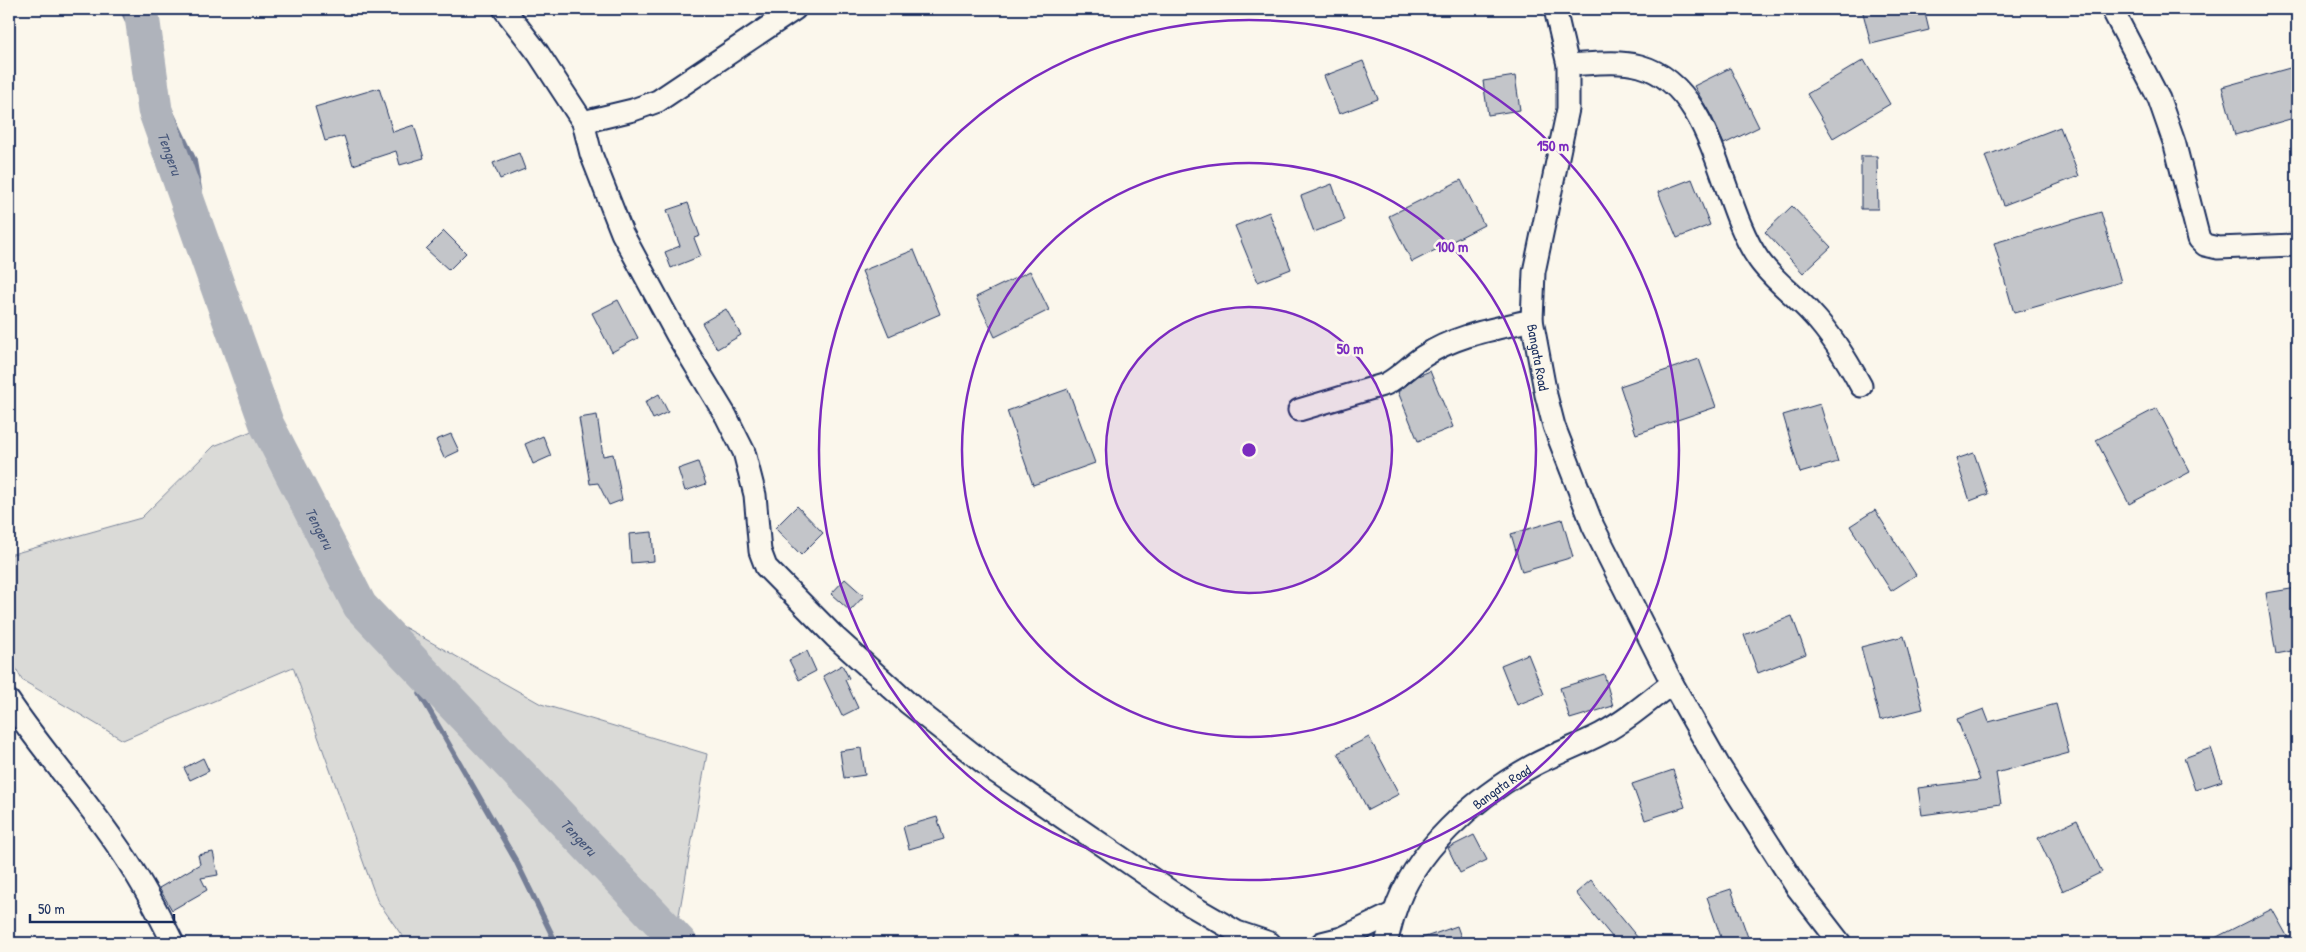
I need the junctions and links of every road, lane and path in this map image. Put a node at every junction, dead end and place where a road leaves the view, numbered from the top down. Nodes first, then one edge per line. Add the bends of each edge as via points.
1 (504, 9) edge
2 (795, 9) edge
3 (1554, 9) edge
4 (2112, 9) edge
5 (1568, 65) junction
6 (583, 122) junction
7 (2297, 245) edge
8 (1532, 320) junction
9 (1861, 386) dead end
10 (1299, 410) dead end
11 (1672, 683) junction
12 (9, 701) edge
13 (1394, 912) junction
14 (173, 943) edge
15 (1270, 943) edge
16 (1322, 943) edge
17 (1386, 943) edge
18 (1840, 943) edge

1 - 6 street via 538,53
2 - 6 street via 658,101
3 - 5 street, Bangata Road
4 - 7 street via 2159,99 2176,145 2199,239 2205,246 2218,248
5 - 8 street, Bangata Road via 1568,109 1534,272
5 - 9 street via 1641,66 1678,90 1701,120 1744,235 1758,259 1812,314 1846,357
6 - 15 street via 622,233 744,452 755,495 760,551 766,567 835,637 908,703 993,770 1192,906 1237,932
8 - 10 street via 1452,342 1423,356 1386,384
8 - 11 street, Bangata Road via 1557,434 1593,526
11 - 13 street, Bangata Road via 1601,734 1532,766 1486,794 1428,852
11 - 18 street, Bangata Road via 1718,764 1796,886
12 - 14 street via 118,847 157,910
13 - 16 street via 1342,938
13 - 17 street, Bangata Road

